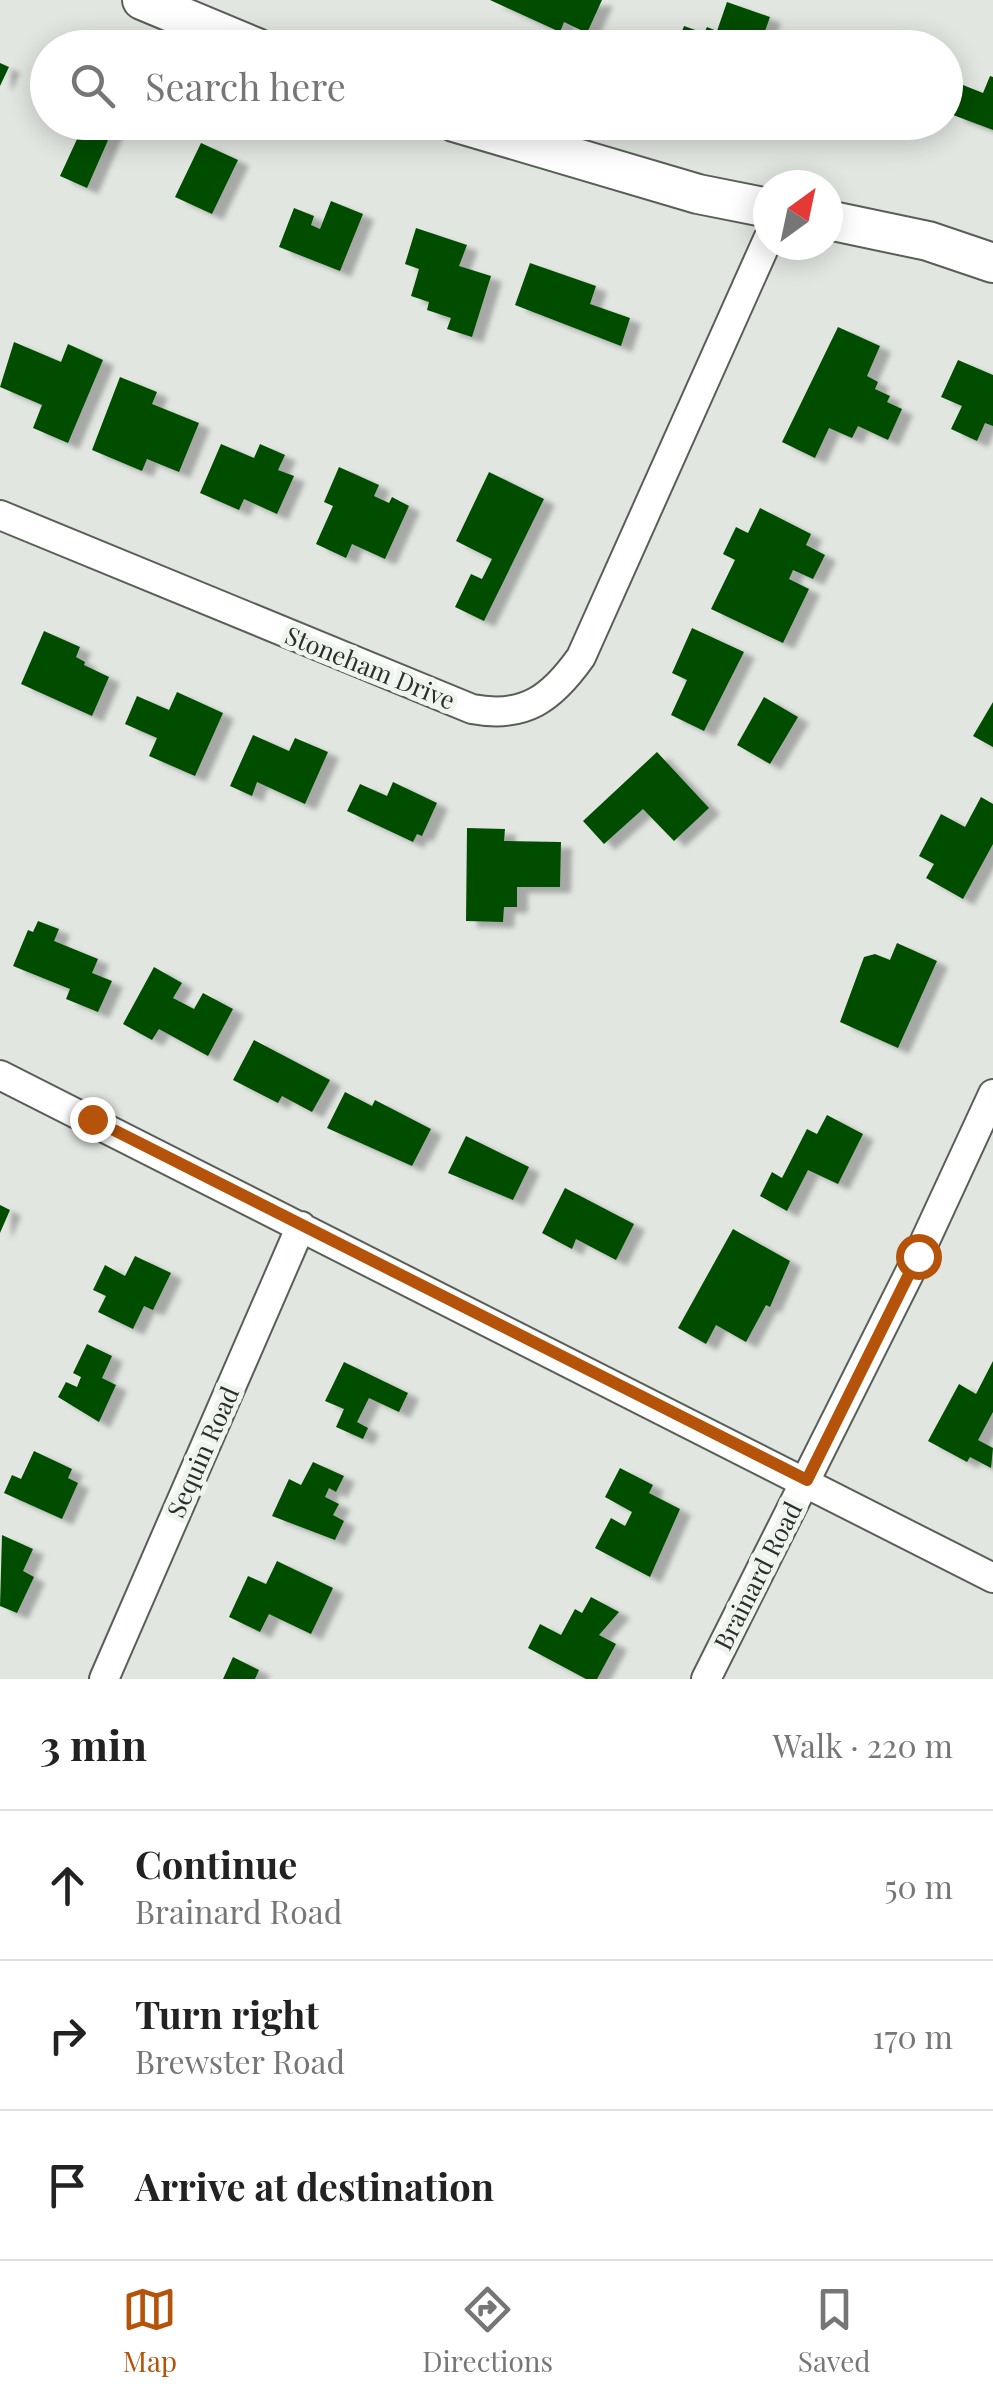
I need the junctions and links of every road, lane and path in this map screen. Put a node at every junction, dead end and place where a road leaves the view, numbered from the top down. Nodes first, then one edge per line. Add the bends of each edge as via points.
1 (142, 0) edge
2 (214, 30) edge
3 (512, 140) edge
4 (753, 204) edge
5 (843, 223) edge
6 (759, 260) edge
7 (993, 263) edge
8 (0, 515) edge
9 (0, 1075) edge
10 (993, 1094) edge
11 (301, 1226) junction
12 (807, 1480) junction
13 (993, 1578) edge
14 (104, 1679) edge
15 (706, 1679) edge

1 - 2 street
3 - 4 street
5 - 7 street
6 - 8 street, Stoneham Drive via 582,657 537,705 505,713 472,709
9 - 11 street
10 - 12 street, Brainard Road
11 - 12 street
11 - 14 street, Sequin Road
12 - 13 street
12 - 15 street, Brainard Road

